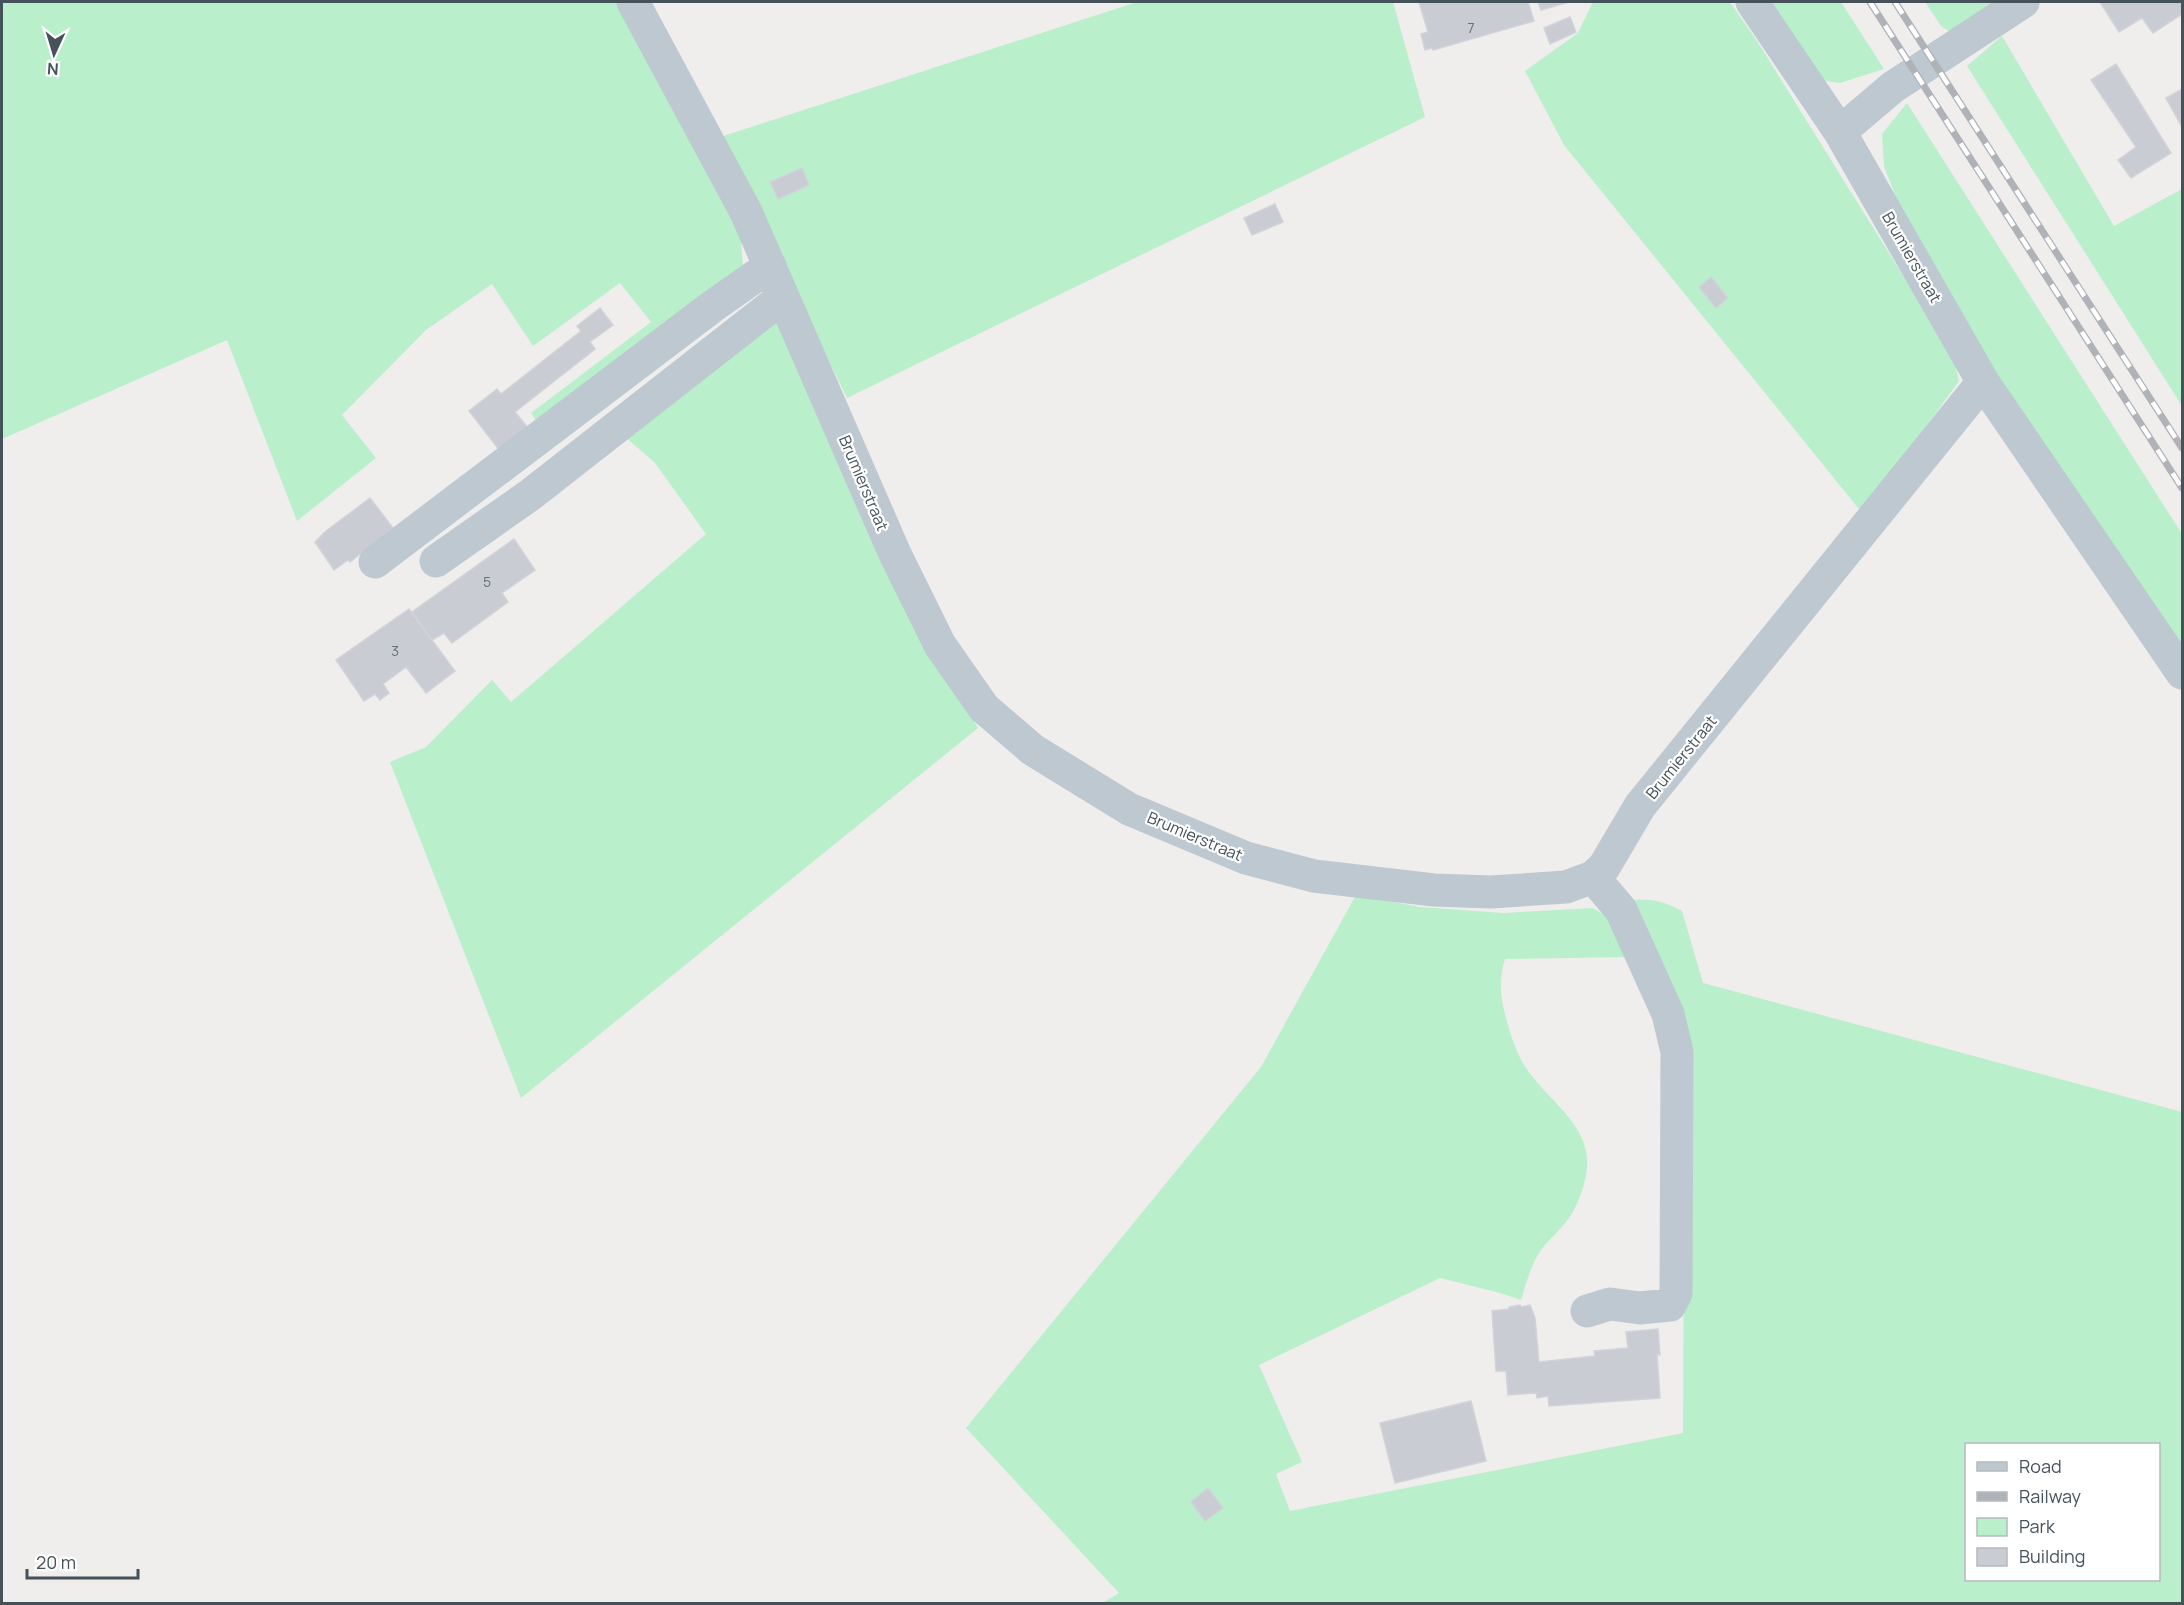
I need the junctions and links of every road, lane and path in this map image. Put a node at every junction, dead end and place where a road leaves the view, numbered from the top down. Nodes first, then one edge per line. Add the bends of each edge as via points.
1 (633, 2) edge
2 (1752, 2) edge
3 (2023, 2) edge
4 (1840, 132) junction
5 (770, 266) junction
6 (783, 297) junction
7 (1983, 382) junction
8 (436, 561) dead end
9 (375, 562) dead end
10 (2182, 673) edge
11 (1593, 877) junction
12 (1587, 1311) dead end

1 - 5 street, Brumierstraat via 746,212
2 - 4 street, Brumierstraat
3 - 4 street via 1893,87
4 - 7 street, Brumierstraat
5 - 6 street, Brumierstraat
5 - 9 street
6 - 8 street via 530,495
6 - 11 street, Brumierstraat via 895,554 940,645 984,708 1034,750 1129,808 1246,858 1314,876 1434,890 1491,892 1566,887
7 - 10 street, Brumierstraat
7 - 11 street, Brumierstraat via 1640,806 1604,867
11 - 12 street via 1621,910 1668,1014 1677,1052 1676,1293 1670,1305 1640,1308 1610,1304

